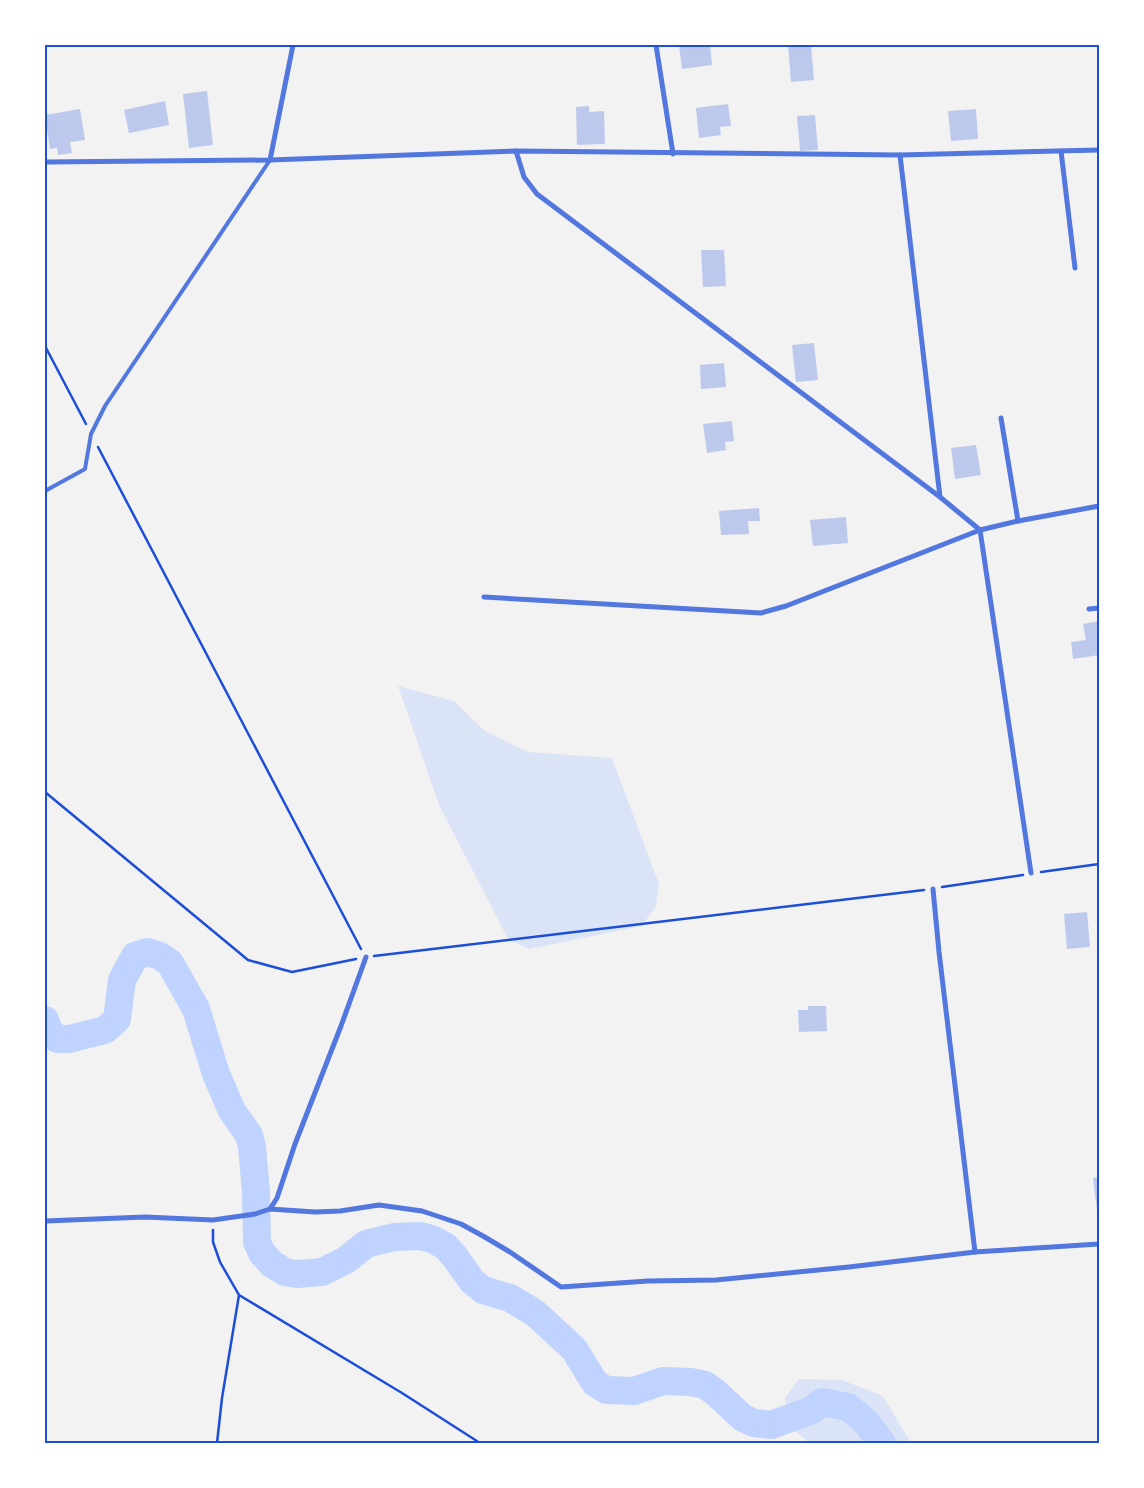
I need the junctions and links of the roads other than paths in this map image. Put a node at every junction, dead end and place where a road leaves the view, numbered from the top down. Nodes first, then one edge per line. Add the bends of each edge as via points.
1 (293, 45) edge
2 (656, 45) edge
3 (1099, 150) edge
4 (516, 151) junction
5 (1061, 151) junction
6 (673, 154) junction
7 (900, 155) junction
8 (270, 160) junction
9 (45, 162) edge
10 (1075, 268) dead end
11 (1001, 418) dead end
12 (45, 491) edge
13 (940, 497) junction
14 (1099, 506) edge
15 (1018, 521) junction
16 (980, 530) junction
17 (484, 597) dead end
18 (1099, 608) edge
19 (1089, 610) dead end
20 (1031, 873) road end
21 (933, 889) road end
22 (366, 957) road end
23 (270, 1209) junction
24 (45, 1220) edge
25 (1099, 1244) edge
26 (975, 1252) junction

1 - 8 street
2 - 6 street
3 - 5 street
4 - 6 street
4 - 8 street
4 - 13 street via 524,177 537,194
5 - 7 street
5 - 10 street
6 - 7 street
7 - 13 street
8 - 9 street
8 - 12 lane via 105,406 91,434 85,469
11 - 15 street
13 - 16 street
14 - 15 street
15 - 16 street
16 - 17 street via 786,606 761,612
16 - 20 street
18 - 19 street
21 - 26 street
22 - 23 street via 277,1198
23 - 24 street via 213,1220 144,1217
23 - 26 street via 315,1212 380,1205 422,1211 461,1224 483,1236 561,1288 648,1281 716,1280
25 - 26 street

